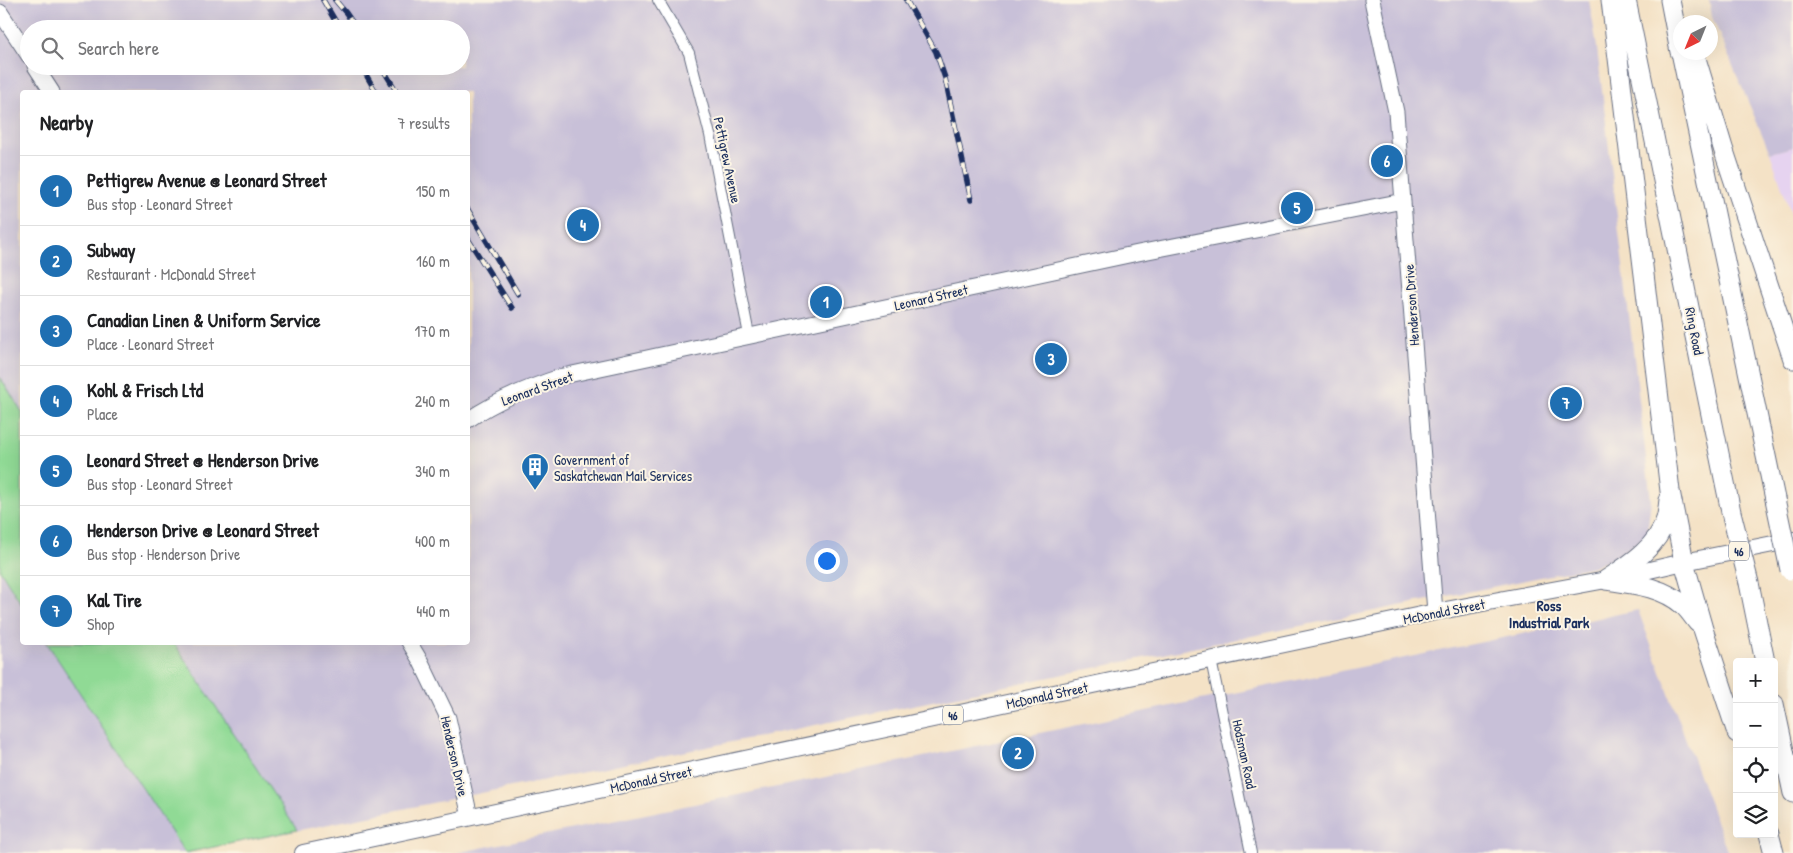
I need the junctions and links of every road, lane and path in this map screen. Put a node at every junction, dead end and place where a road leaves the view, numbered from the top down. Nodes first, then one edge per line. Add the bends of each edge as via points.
1 (658, 0) edge
2 (1372, 0) edge
3 (1611, 0) edge
4 (1626, 0) edge
5 (1670, 0) edge
6 (1679, 0) edge
7 (0, 12) edge
8 (1673, 15) edge
9 (1683, 15) edge
10 (20, 42) edge
11 (1683, 60) edge
12 (1696, 60) edge
13 (41, 75) edge
14 (51, 90) edge
15 (1403, 201) junction
16 (749, 335) junction
17 (1793, 358) edge
18 (470, 419) edge
19 (1670, 491) junction
20 (1793, 540) edge
21 (1684, 562) junction
22 (1792, 577) edge
23 (1606, 580) junction
24 (1435, 612) junction
25 (1703, 629) junction
26 (411, 645) edge
27 (1764, 658) edge
28 (1211, 660) junction
29 (1733, 721) edge
30 (1778, 723) edge
31 (1793, 793) edge
32 (470, 818) junction
33 (1769, 838) edge
34 (303, 853) edge
35 (1251, 853) edge
36 (1774, 853) edge

1 - 16 street, Pettigrew Avenue via 689,53 710,135
2 - 15 street, Henderson Drive via 1396,112
3 - 19 highway
4 - 27 highway, Ring Road, bridge
5 - 8 highway
6 - 9 highway
7 - 10 street
11 - 22 highway, bridge
12 - 17 highway
13 - 14 street
15 - 16 street, Leonard Street
15 - 24 street, Henderson Drive
16 - 18 street, Leonard Street via 563,376 526,389
19 - 21 highway
19 - 23 highway via 1666,520 1659,534 1636,560
20 - 21 main road, McDonald Street / 46
21 - 23 main road, McDonald Street / 46
21 - 25 highway
23 - 24 main road, McDonald Street / 46
23 - 25 highway via 1647,586 1667,594 1684,605
24 - 28 main road, McDonald Street / 46
25 - 29 highway
26 - 32 street, Henderson Drive via 448,718
28 - 32 main road, McDonald Street / 46
28 - 35 street, Hodsman Road
30 - 31 highway
32 - 34 main road, McDonald Street / 46
33 - 36 highway

